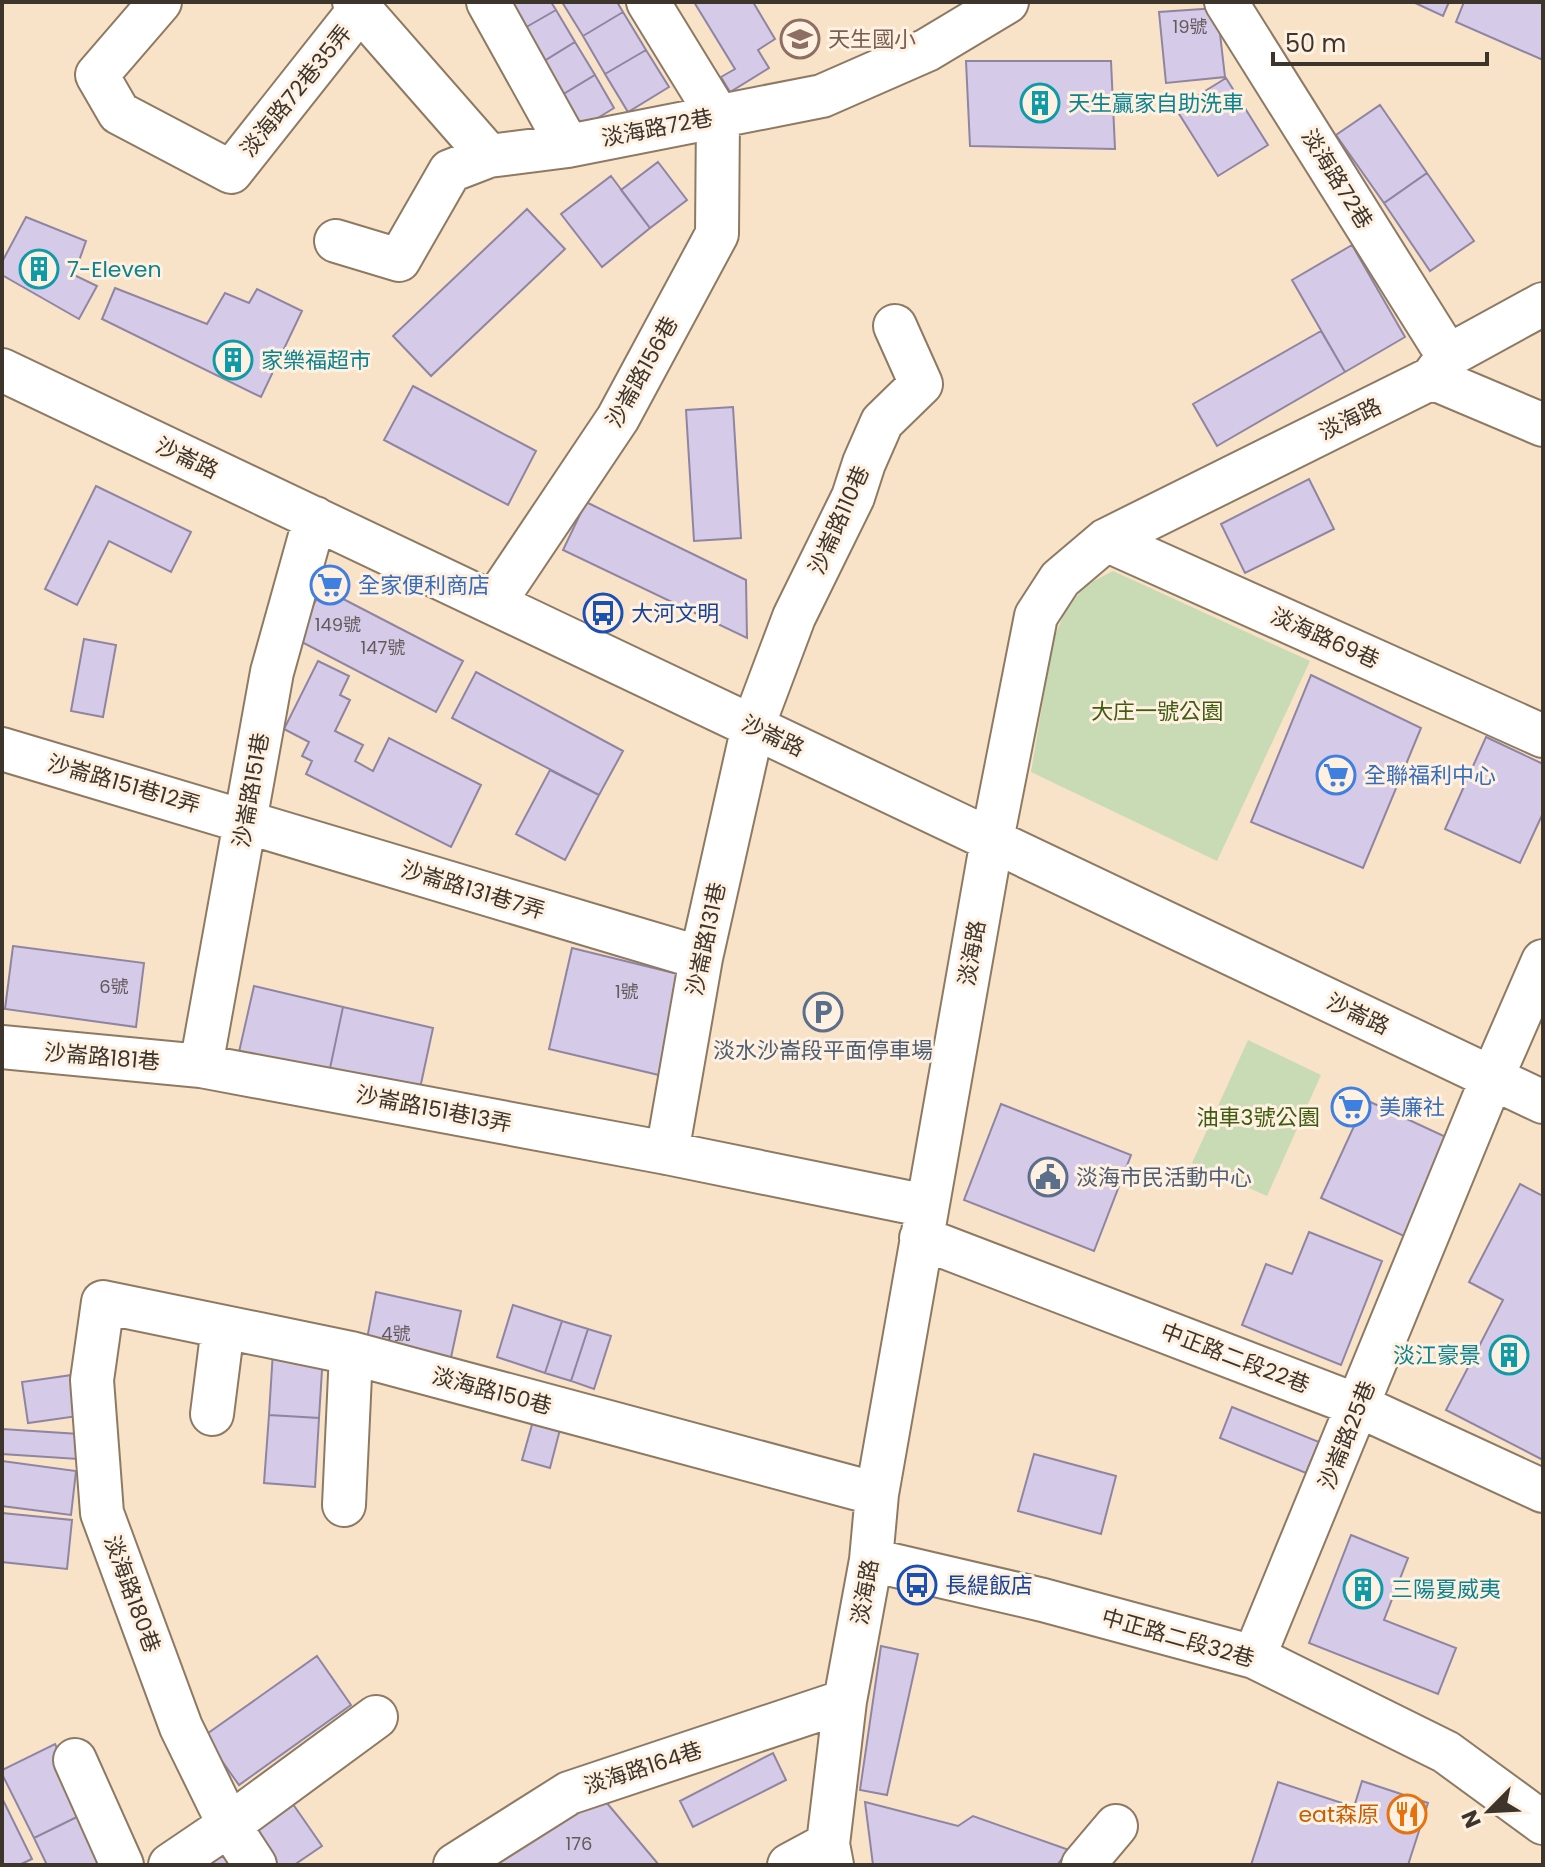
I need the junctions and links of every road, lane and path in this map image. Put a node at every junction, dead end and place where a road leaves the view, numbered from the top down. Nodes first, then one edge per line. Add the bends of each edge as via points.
1 (160, 2) edge
2 (488, 2) edge
3 (648, 2) edge
4 (1007, 2) edge
5 (1226, 2) edge
6 (357, 6) edge
7 (718, 116) junction
8 (568, 146) junction
9 (489, 156) junction
10 (336, 241) dead end
11 (1543, 304) edge
12 (895, 326) dead end
13 (1440, 367) junction
14 (2, 370) edge
15 (1543, 425) edge
16 (315, 518) junction
17 (1106, 540) junction
18 (494, 603) junction
19 (753, 726) junction
20 (1543, 736) edge
21 (2, 749) edge
22 (245, 820) junction
23 (992, 840) junction
24 (701, 958) junction
25 (1543, 961) edge
26 (2, 1047) edge
27 (201, 1066) junction
28 (1492, 1078) junction
29 (1543, 1102) edge
30 (667, 1153) junction
31 (924, 1222) junction
32 (103, 1302) joint
33 (223, 1327) junction
34 (351, 1353) junction
35 (1359, 1406) junction
36 (212, 1414) dead end
37 (1543, 1491) edge
38 (877, 1494) junction
39 (344, 1505) dead end
40 (871, 1560) junction
41 (1254, 1657) junction
42 (845, 1701) junction
43 (376, 1717) dead end
44 (75, 1760) dead end
45 (1543, 1823) edge
46 (229, 1825) junction
47 (1116, 1826) dead end
48 (830, 1854) edge
49 (122, 1865) edge
50 (170, 1865) edge
51 (255, 1865) edge
52 (455, 1865) edge
53 (789, 1865) edge
54 (1083, 1865) edge

1 - 6 street, 淡海路72巷35弄 via 97,75 119,113 231,172
2 - 8 street
3 - 7 street
4 - 7 street, 淡海路72巷 via 927,50 822,96
5 - 13 street, 淡海路72巷
6 - 9 street
7 - 8 street, 淡海路72巷
7 - 18 street, 沙崙路156巷 via 717,234 618,418
8 - 9 street, 淡海路72巷
9 - 10 street, 淡海路72巷 via 450,171 399,260
11 - 13 street, 淡海路
12 - 19 street, 沙崙路110巷 via 921,384 882,422 853,497 794,617
13 - 15 street
13 - 17 street, 淡海路
14 - 16 street, 沙崙路
16 - 18 street, 沙崙路
16 - 22 street, 沙崙路151巷 via 272,672
17 - 20 street, 淡海路69巷
17 - 23 street, 淡海路 via 1060,579 1036,616
18 - 19 street, 沙崙路
19 - 23 street, 沙崙路
19 - 24 street, 沙崙路131巷
21 - 22 street, 沙崙路151巷12弄
22 - 24 street, 沙崙路131巷7弄
22 - 27 street, 沙崙路151巷
23 - 28 street, 沙崙路
23 - 31 street, 淡海路
24 - 30 street, 沙崙路131巷
25 - 28 street, 沙崙路25巷
26 - 27 street, 沙崙路181巷
27 - 30 street, 沙崙路151巷13弄
28 - 29 street, 沙崙路
28 - 35 street, 沙崙路25巷
30 - 31 street, 沙崙路151巷13弄
31 - 35 street, 中正路二段22巷
31 - 38 street, 淡海路
32 - 33 street, 淡海路150巷
32 - 46 street, 淡海路180巷 via 92,1380 102,1513 181,1727
33 - 34 street, 淡海路150巷
33 - 36 street
34 - 38 street, 淡海路150巷
34 - 39 street
35 - 37 street, 中正路二段22巷
35 - 41 street, 沙崙路25巷
38 - 40 street, 淡海路
40 - 41 street, 中正路二段32巷
40 - 42 street, 淡海路
41 - 45 street, 中正路二段32巷 via 1446,1752
42 - 48 street, 淡海路
42 - 52 street, 淡海路164巷 via 569,1793
43 - 46 street
44 - 49 street
46 - 50 street
46 - 51 street, 淡海路180巷
47 - 54 street
48 - 53 street, 淡海路

